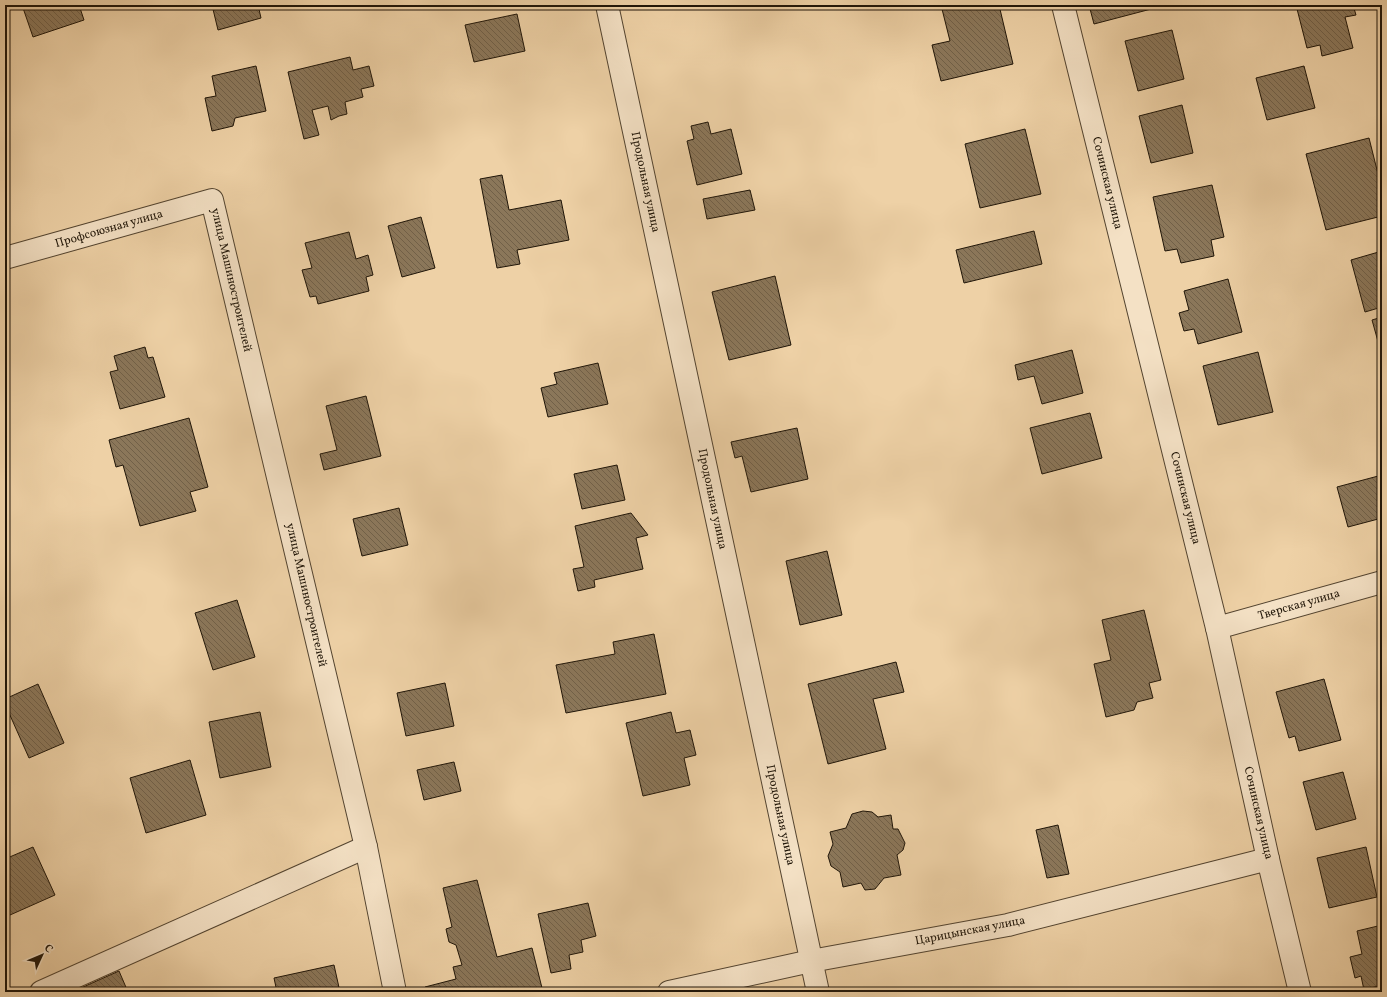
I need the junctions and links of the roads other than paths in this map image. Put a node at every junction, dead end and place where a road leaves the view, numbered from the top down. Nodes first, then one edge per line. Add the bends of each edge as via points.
1 (607, 5) edge
2 (1063, 5) edge
3 (212, 200) joint
4 (5, 258) edge
5 (1382, 582) edge
6 (1217, 628) junction
7 (366, 847) junction
8 (1268, 859) junction
9 (811, 961) junction
10 (41, 992) edge
11 (394, 992) edge
12 (668, 992) edge
13 (818, 992) edge
14 (1300, 992) edge

1 - 9 street, Продольная улица
2 - 6 street, Сочинская улица
3 - 4 street, Профсоюзная улица
3 - 7 street, улица Машиностроителей
5 - 6 street, Тверская улица
6 - 8 street, Сочинская улица
7 - 10 street
7 - 11 street, улица Машиностроителей
8 - 9 street, Царицынская улица via 1008,925
8 - 14 street, Сочинская улица
9 - 12 street, Царицынская улица
9 - 13 street, Продольная улица

